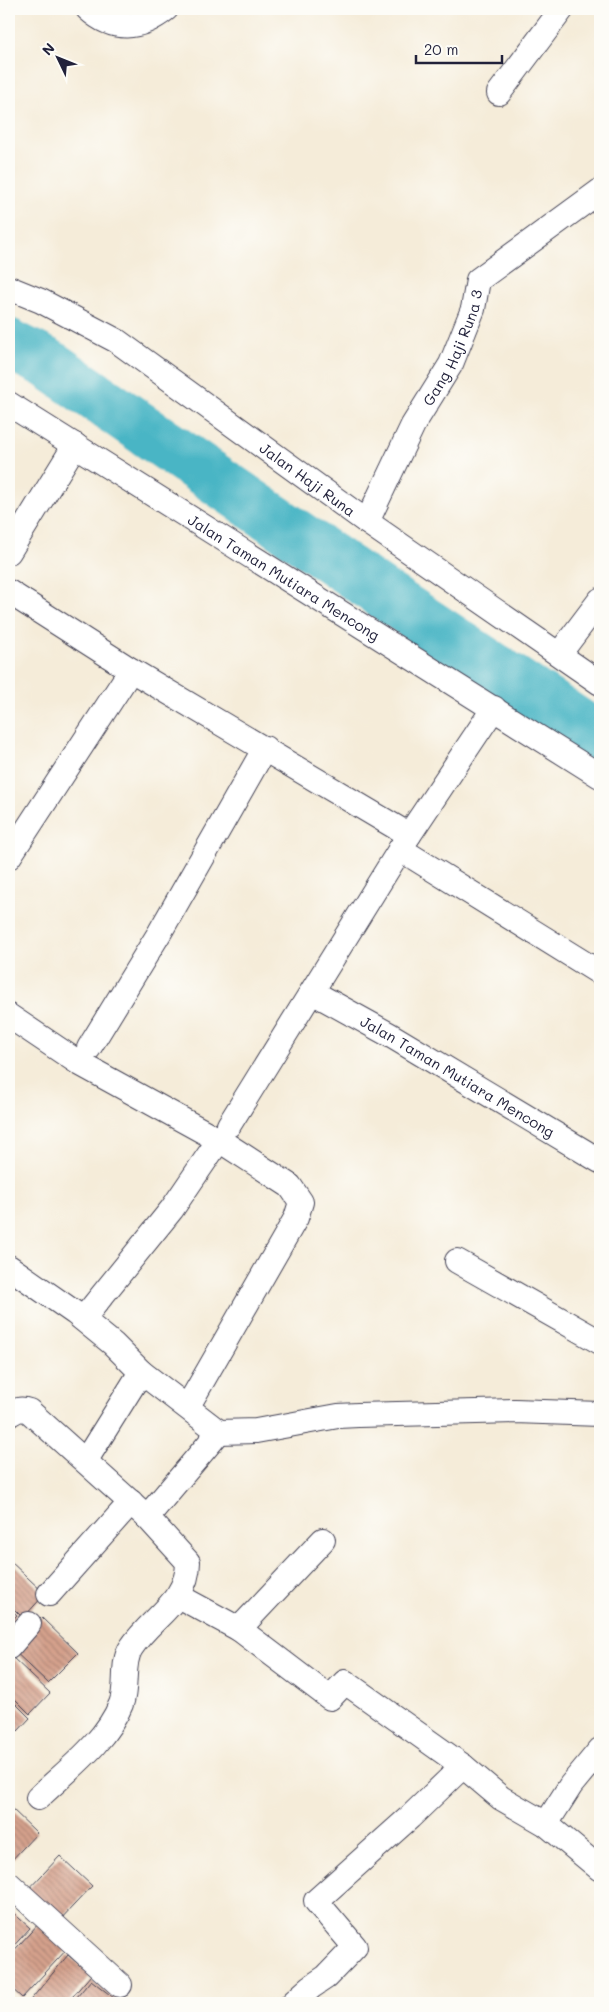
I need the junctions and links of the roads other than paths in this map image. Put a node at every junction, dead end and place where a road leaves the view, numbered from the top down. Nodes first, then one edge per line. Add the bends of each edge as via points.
1 (88, 9) edge
2 (166, 9) edge
3 (562, 9) edge
4 (500, 93) dead end
5 (600, 191) edge
6 (9, 288) edge
7 (9, 404) edge
8 (75, 445) junction
9 (367, 522) junction
10 (9, 552) edge
11 (9, 592) edge
12 (600, 600) edge
13 (560, 653) junction
14 (131, 670) junction
15 (600, 683) edge
16 (494, 708) junction
17 (265, 748) junction
18 (600, 776) edge
19 (405, 842) junction
20 (9, 857) edge
21 (600, 973) edge
22 (314, 992) junction
23 (9, 1016) edge
24 (89, 1048) dead end
25 (224, 1133) junction
26 (600, 1161) edge
27 (456, 1261) dead end
28 (9, 1267) edge
29 (83, 1319) junction
30 (600, 1342) edge
31 (141, 1372) junction
32 (188, 1406) junction
33 (600, 1414) edge
34 (9, 1416) edge
35 (219, 1432) junction
36 (86, 1460) junction
37 (139, 1509) junction
38 (323, 1540) dead end
39 (49, 1594) dead end
40 (178, 1596) junction
41 (29, 1624) dead end
42 (239, 1629) junction
43 (9, 1646) edge
44 (600, 1750) edge
45 (462, 1766) junction
46 (38, 1798) dead end
47 (546, 1824) junction
48 (600, 1869) edge
49 (9, 1884) edge
50 (120, 1986) dead end
51 (293, 2003) edge

1 - 2 street via 113,24 130,26 149,20
3 - 4 street
5 - 9 street, Gang Haji Runa 3 via 478,280 473,309 452,364 414,426
6 - 9 street, Jalan Haji Runa via 117,341
7 - 8 street, Jalan Taman Mutiara Mencong
8 - 10 street
8 - 16 street, Jalan Taman Mutiara Mencong
9 - 13 street, Jalan Haji Runa
11 - 14 street
12 - 13 street
13 - 15 street, Jalan Haji Runa
14 - 17 street
14 - 20 street
16 - 18 street, Jalan Taman Mutiara Mencong
16 - 19 street
17 - 19 street
17 - 24 street via 160,932
19 - 21 street
19 - 22 street
22 - 25 street
22 - 26 street, Jalan Taman Mutiara Mencong
23 - 25 street via 80,1063
25 - 29 street via 172,1210
25 - 32 street via 290,1186 301,1202 296,1218
27 - 30 street
28 - 29 street
29 - 31 street
31 - 32 street
31 - 36 street
32 - 35 street
33 - 35 street via 515,1411 358,1415 256,1431
34 - 36 street via 23,1408 29,1411
35 - 37 street
36 - 37 street
37 - 39 street
37 - 40 street via 188,1562 185,1586
38 - 42 street
40 - 42 street
40 - 46 street via 129,1651 122,1701 116,1717
41 - 43 street
42 - 45 street via 330,1698 344,1682
44 - 47 street via 571,1785
45 - 47 street via 501,1798
45 - 51 street via 316,1901 355,1947 326,1977 310,1986
47 - 48 street
49 - 50 street

